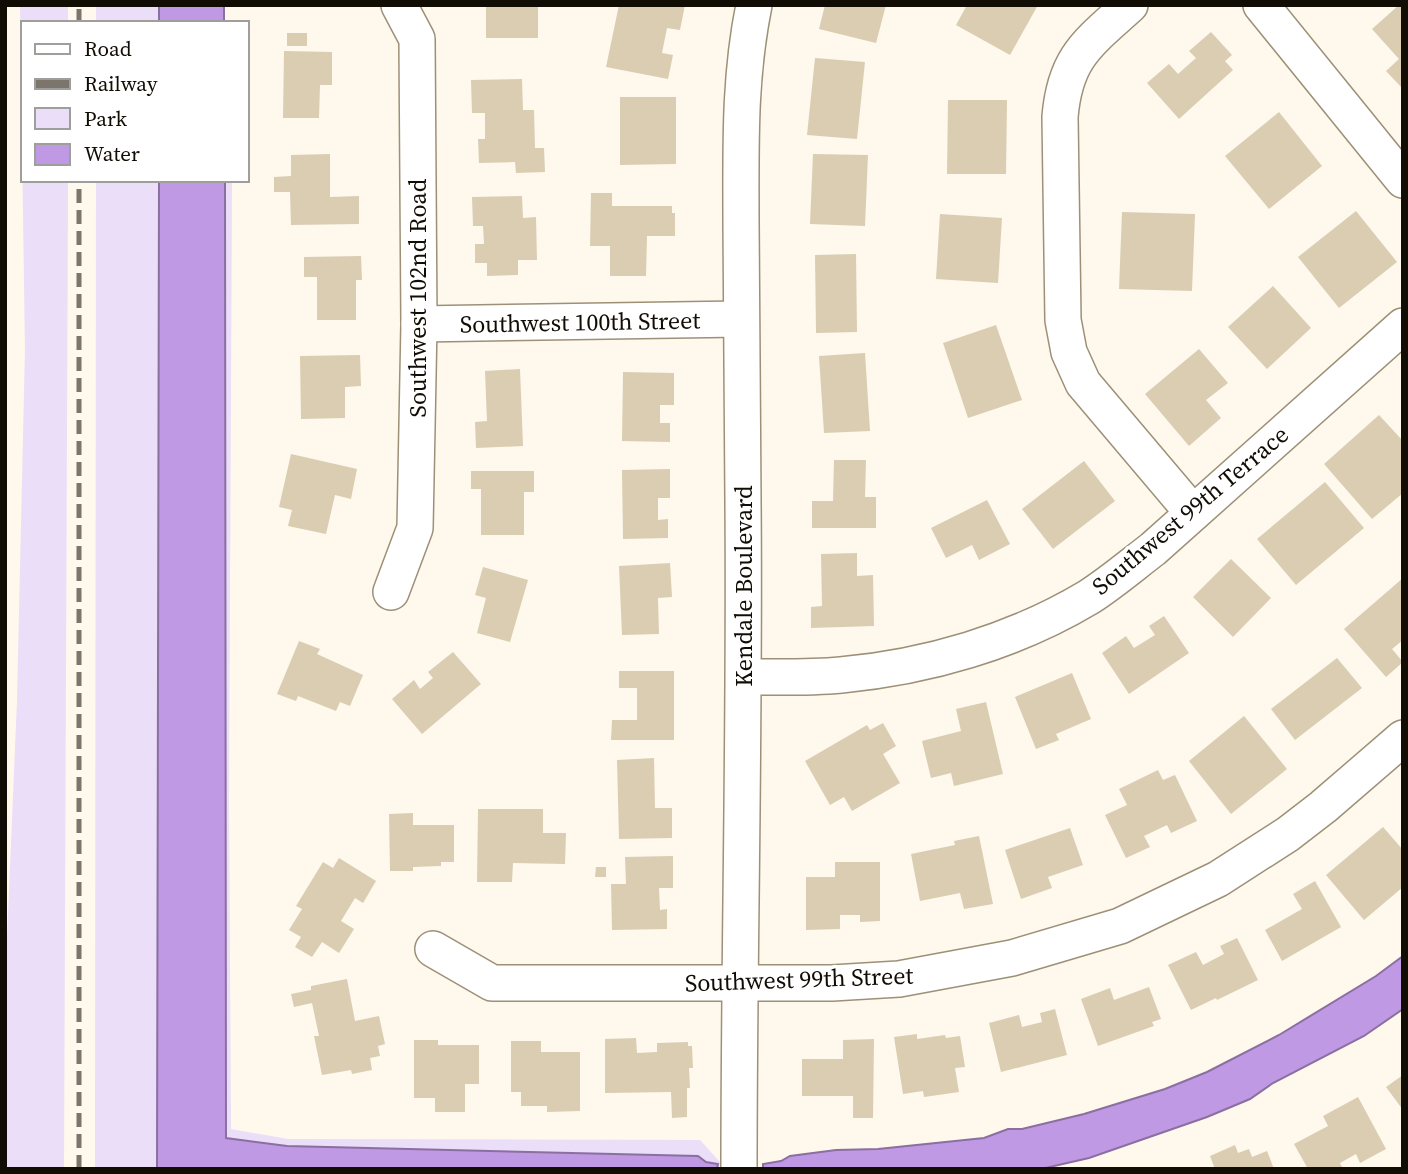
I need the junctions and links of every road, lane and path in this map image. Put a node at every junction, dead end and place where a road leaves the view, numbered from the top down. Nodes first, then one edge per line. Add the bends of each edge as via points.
1 (399, 5) edge
2 (754, 5) edge
3 (1130, 5) edge
4 (1261, 5) edge
5 (1403, 180) edge
6 (741, 320) junction
7 (419, 324) junction
8 (1403, 326) edge
9 (1193, 513) junction
10 (391, 592) dead end
11 (745, 677) junction
12 (1403, 738) edge
13 (433, 949) dead end
14 (739, 983) junction
15 (739, 1169) edge

1 - 7 street, Southwest 102nd Road via 417,39
2 - 6 street, Kendale Boulevard via 741,92
3 - 9 street via 1070,68 1062,90 1065,337 1083,383
4 - 5 street
6 - 7 street, Southwest 100th Street
6 - 11 street, Kendale Boulevard
7 - 10 street, Southwest 102nd Road via 415,528
8 - 9 street, Southwest 99th Terrace
9 - 11 street, Southwest 99th Terrace via 1113,581 1065,611 1014,634 948,656 883,670
11 - 14 street, Kendale Boulevard
12 - 14 street, Southwest 99th Street via 1323,807 1260,853 1218,879 1120,926 956,971 832,983
13 - 14 street, Southwest 99th Street via 492,983
14 - 15 street, Kendale Boulevard

